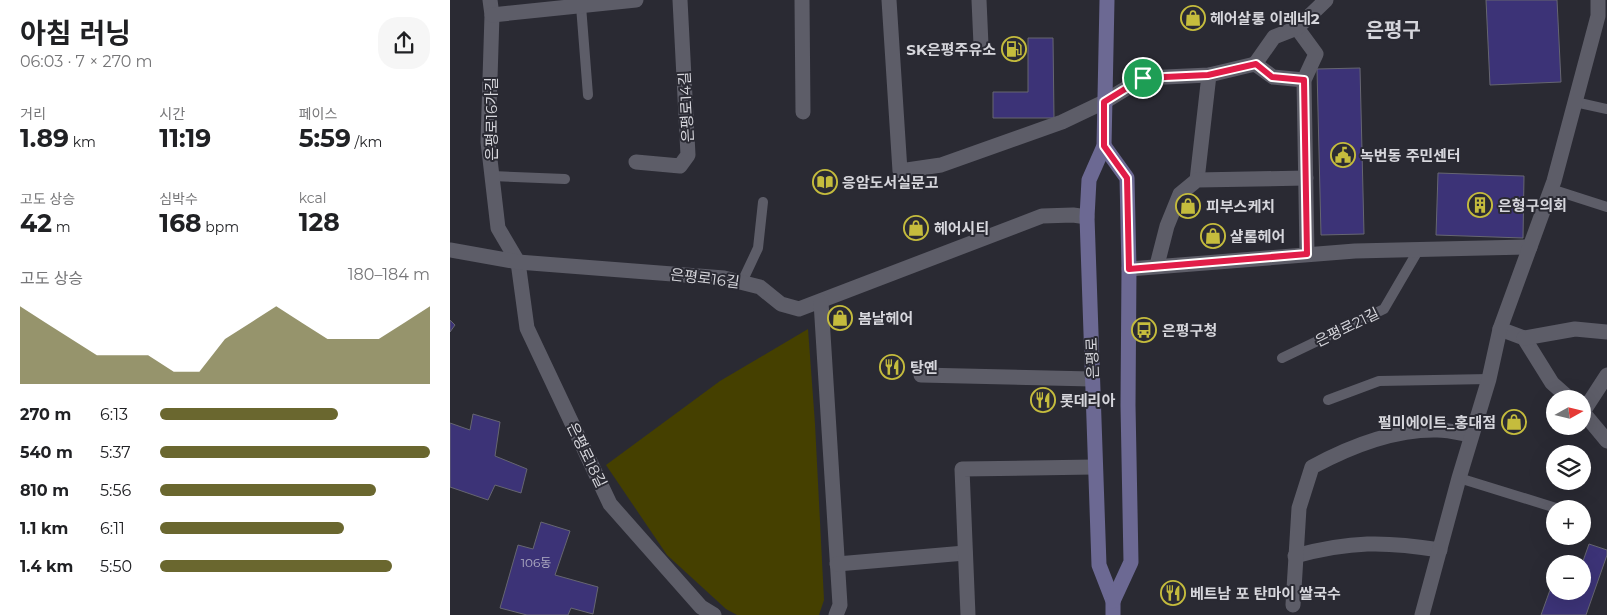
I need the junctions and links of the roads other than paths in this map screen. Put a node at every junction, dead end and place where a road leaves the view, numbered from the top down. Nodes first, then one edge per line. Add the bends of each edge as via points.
1 (636, 0) edge
2 (680, 0) edge
3 (802, 0) edge
4 (889, 0) edge
5 (979, 0) edge
6 (1107, 0) edge
7 (1326, 0) edge
8 (1599, 0) edge
9 (1607, 1) edge
10 (582, 6) junction
11 (491, 8) edge
12 (1296, 28) junction
13 (981, 45) dead end
14 (1256, 64) junction
15 (1208, 75) junction
16 (1304, 80) junction
17 (588, 95) dead end
18 (1104, 102) junction
19 (1575, 102) junction
20 (1607, 109) edge
21 (803, 112) dead end
22 (1104, 146) junction
23 (636, 162) dead end
24 (492, 176) junction
25 (1306, 178) junction
26 (565, 179) dead end
27 (1197, 180) junction
28 (1551, 189) junction
29 (763, 202) dead end
30 (1607, 207) edge
31 (1087, 217) junction
32 (1530, 247) junction
33 (1418, 249) junction
34 (450, 250) edge
35 (1307, 254) junction
36 (518, 262) junction
37 (1157, 266) junction
38 (1129, 269) junction
39 (742, 282) junction
40 (821, 302) junction
41 (1500, 328) junction
42 (1607, 332) edge
43 (1524, 338) junction
44 (1282, 358) dead end
45 (921, 375) dead end
46 (1607, 375) edge
47 (1092, 379) junction
48 (1489, 379) junction
49 (1560, 390) edge
50 (1328, 400) dead end
51 (1591, 400) edge
52 (1591, 422) edge
53 (1472, 435) junction
54 (1607, 441) edge
55 (1094, 466) junction
56 (1459, 478) junction
57 (1546, 505) edge
58 (1440, 550) junction
59 (965, 554) junction
60 (1295, 556) junction
61 (838, 564) junction
62 (1293, 605) dead end
63 (1113, 608) edge
64 (840, 612) edge
65 (714, 615) edge
66 (968, 615) edge
67 (1424, 615) edge

1 - 10 street
2 - 23 street, 은평로14길 via 688,155 680,166
3 - 21 street
4 - 18 street via 900,171 941,165 1062,122
5 - 13 street
6 - 18 main road, 은평로
7 - 12 street
8 - 9 street
8 - 19 street via 1598,16
10 - 11 street
10 - 17 lane
11 - 24 street, 은평로16가길 via 488,142
12 - 14 street via 1274,37
12 - 16 street via 1316,54
14 - 15 street
14 - 16 street via 1272,77
15 - 18 street via 1143,78
15 - 27 street
16 - 25 street
18 - 22 main road, 은평로
19 - 20 lane
19 - 28 street
22 - 31 main road, 은평로 via 1089,180
22 - 38 main road, 은평로 via 1127,178
24 - 26 lane
24 - 36 street, 은평로16가길 via 498,228
25 - 27 street
25 - 35 street
27 - 37 street via 1180,194 1166,226
28 - 30 lane
28 - 32 street
29 - 39 lane via 758,248
31 - 40 street, 은평로16길 via 1042,216
31 - 47 main road, 은평로
32 - 33 street
32 - 41 street
33 - 35 street
33 - 44 lane, 은평로21길 via 1384,309
34 - 36 street, 은평로16길
35 - 37 street
36 - 39 street, 은평로16길
36 - 65 street, 은평로18길 via 527,328 610,504 701,607
37 - 38 street
38 - 63 main road, 은평로 via 1131,562
39 - 40 street, 은평로16길 via 760,287 781,304 799,309
40 - 61 street
41 - 43 street
41 - 48 street
42 - 43 street via 1575,329
43 - 49 street via 1552,383
45 - 47 street
46 - 51 street
47 - 55 main road, 은평로
48 - 50 lane via 1379,381
48 - 53 street
52 - 54 street
53 - 56 street
53 - 60 street via 1437,430 1397,434 1343,450 1312,467 1299,508
55 - 59 street via 962,469
55 - 63 main road, 은평로 via 1099,565
56 - 57 lane
56 - 58 street
58 - 60 street via 1397,543 1363,543
58 - 67 street
59 - 61 street
59 - 66 street
60 - 62 street
61 - 64 street

